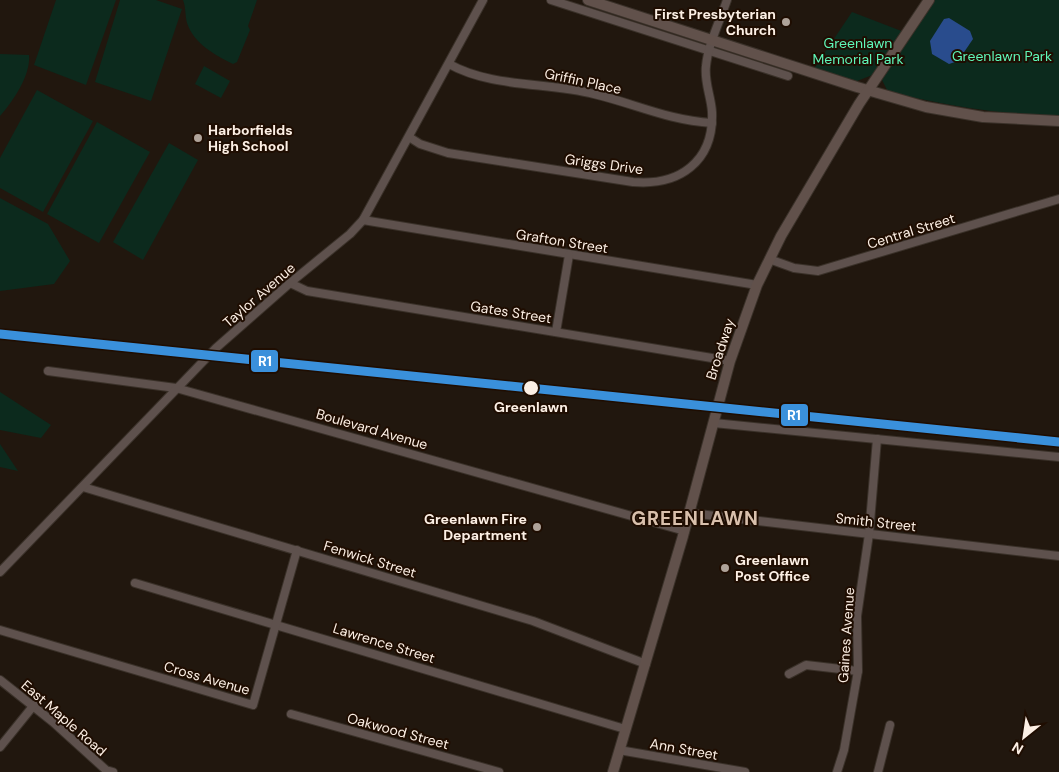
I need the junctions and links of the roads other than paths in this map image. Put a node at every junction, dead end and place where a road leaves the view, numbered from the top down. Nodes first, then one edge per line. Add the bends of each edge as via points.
1 (483, 0) edge
2 (551, 0) edge
3 (588, 0) edge
4 (727, 0) edge
5 (929, 0) edge
6 (714, 39) junction
7 (710, 52) junction
8 (449, 64) junction
9 (788, 76) dead end
10 (868, 91) junction
11 (1059, 121) edge
12 (712, 123) junction
13 (409, 137) junction
14 (1059, 199) edge
15 (363, 220) junction
16 (569, 254) junction
17 (769, 259) junction
18 (290, 282) junction
19 (758, 285) junction
20 (556, 332) junction
21 (730, 361) junction
22 (48, 371) dead end
23 (176, 388) junction
24 (714, 423) junction
25 (877, 439) junction
26 (1059, 458) edge
27 (83, 487) junction
28 (690, 513) junction
29 (685, 531) junction
30 (869, 534) junction
31 (297, 550) junction
32 (1059, 556) edge
33 (0, 572) edge
34 (135, 583) dead end
35 (276, 624) junction
36 (0, 630) edge
37 (646, 664) junction
38 (858, 671) junction
39 (789, 674) dead end
40 (0, 680) edge
41 (34, 706) junction
42 (291, 714) dead end
43 (890, 725) dead end
44 (625, 729) junction
45 (0, 747) edge
46 (619, 750) junction
47 (107, 771) edge
48 (499, 772) edge
49 (613, 772) edge
50 (744, 772) edge
51 (837, 772) edge
52 (878, 772) edge

1 - 8 street, Taylor Avenue
2 - 7 street
3 - 6 main road
4 - 6 street, Griggs Drive
5 - 10 main road, Broadway
6 - 7 street, Griggs Drive
6 - 10 main road
7 - 9 street
7 - 12 street, Griggs Drive via 706,76
8 - 12 street, Griffin Place via 480,76 566,88 624,102 669,118
8 - 13 street, Taylor Avenue
10 - 11 main road via 957,113
10 - 17 main road, Broadway
12 - 13 street, Griggs Drive via 702,156 688,170 652,183 448,152 420,144
13 - 15 street, Taylor Avenue
14 - 17 street, Central Street via 818,271 794,268
15 - 16 street, Grafton Street
15 - 18 street, Taylor Avenue
16 - 19 street, Grafton Street
16 - 20 street
17 - 19 main road, Broadway
18 - 20 street, Gates Street via 307,292
18 - 23 street, Taylor Avenue
19 - 21 main road, Broadway
20 - 21 street, Gates Street
21 - 24 main road, Broadway
22 - 23 street, Boulevard Avenue
23 - 27 street, Taylor Avenue
23 - 29 street, Boulevard Avenue
24 - 25 street
24 - 28 main road, Broadway
25 - 26 street
25 - 30 street, Gaines Avenue
27 - 31 street, Fenwick Street
27 - 33 street, Taylor Avenue
28 - 29 main road, Broadway
28 - 30 street, Smith Street
29 - 37 main road, Broadway
30 - 32 street, Smith Street
30 - 38 street, Gaines Avenue via 857,616
31 - 35 street, Cross Avenue
31 - 37 street, Fenwick Street via 533,621
34 - 35 street, Lawrence Street
35 - 36 street, Cross Avenue via 253,705
35 - 44 street, Lawrence Street
37 - 44 main road, Broadway
38 - 39 street via 806,664
38 - 51 street, Gaines Avenue
40 - 41 street, East Maple Road
41 - 45 street
41 - 47 street, East Maple Road
42 - 48 street, Oakwood Street
43 - 52 street
44 - 46 main road, Broadway
46 - 49 main road, Broadway
46 - 50 street, Ann Street

